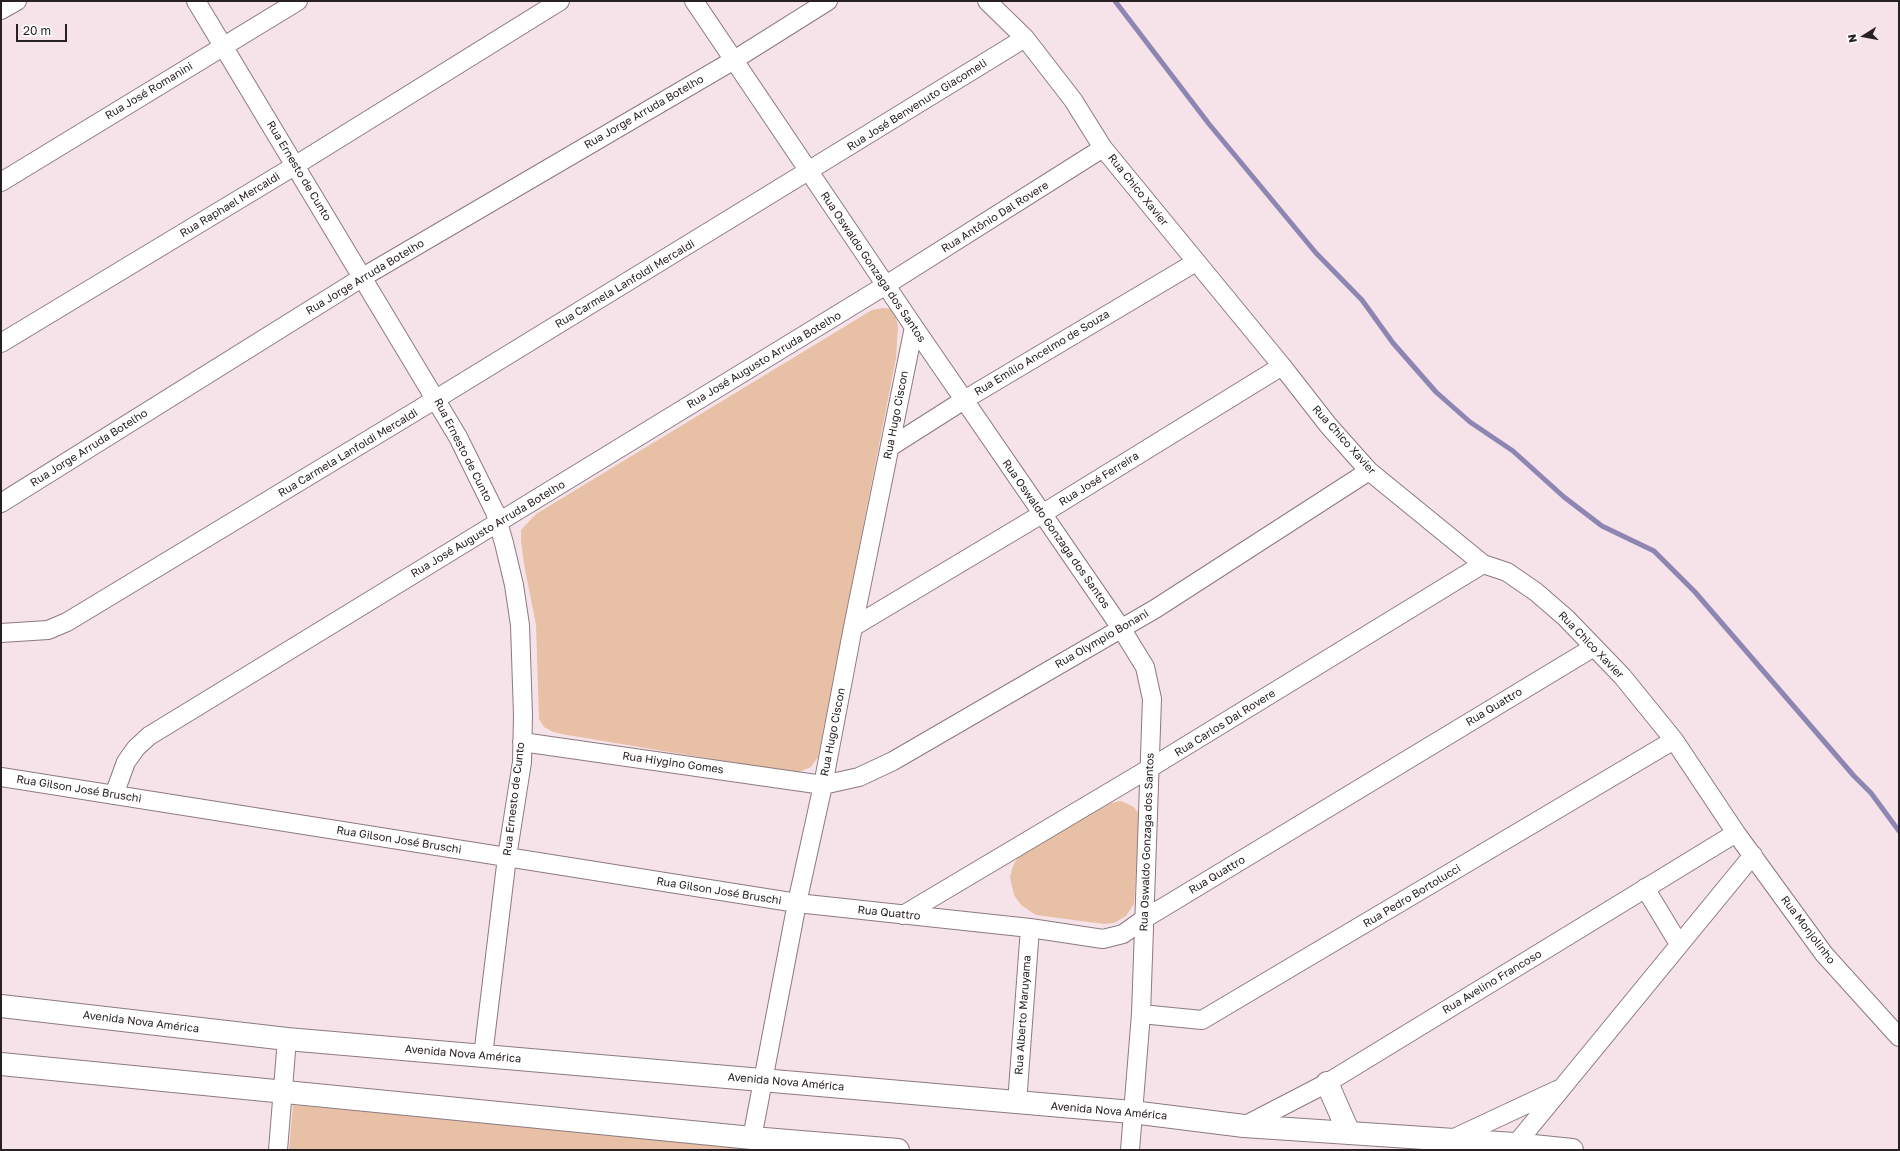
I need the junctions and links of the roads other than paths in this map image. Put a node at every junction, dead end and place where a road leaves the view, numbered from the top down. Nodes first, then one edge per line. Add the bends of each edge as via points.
1 (17, 1) edge
2 (196, 1) edge
3 (298, 1) edge
4 (560, 1) edge
5 (694, 1) edge
6 (828, 1) edge
7 (988, 1) edge
8 (1, 10) edge
9 (1026, 38) junction
10 (224, 46) junction
11 (734, 60) junction
12 (1103, 148) junction
13 (296, 165) junction
14 (809, 172) junction
15 (1, 182) edge
16 (1196, 262) junction
17 (363, 277) junction
18 (886, 285) junction
19 (914, 327) junction
20 (1, 343) edge
21 (1282, 366) junction
22 (436, 399) junction
23 (964, 400) junction
24 (890, 447) junction
25 (1369, 471) junction
26 (1, 503) edge
27 (1042, 514) junction
28 (498, 522) junction
29 (1483, 564) junction
30 (853, 627) junction
31 (1121, 628) junction
32 (1, 633) edge
33 (1594, 647) junction
34 (1674, 740) junction
35 (522, 742) junction
36 (1150, 768) junction
37 (1, 777) edge
38 (823, 785) junction
39 (114, 795) junction
40 (1736, 833) junction
41 (1753, 855) junction
42 (507, 857) junction
43 (1645, 888) junction
44 (797, 903) junction
45 (903, 915) junction
46 (1144, 919) junction
47 (1030, 928) junction
48 (1680, 944) junction
49 (1, 1006) edge
50 (1141, 1014) junction
51 (1899, 1037) edge
52 (287, 1039) junction
53 (483, 1056) junction
54 (1, 1064) edge
55 (763, 1079) junction
56 (1327, 1083) junction
57 (1561, 1088) junction
58 (282, 1091) junction
59 (1017, 1103) junction
60 (1132, 1112) junction
61 (1244, 1126) junction
62 (1349, 1132) junction
63 (752, 1138) junction
64 (1450, 1140) junction
65 (1513, 1147) edge
66 (278, 1150) edge
67 (898, 1150) edge
68 (1130, 1150) edge
69 (1572, 1150) edge

1 - 8 street
2 - 10 street, Rua Ernesto de Cunto
3 - 10 street, Rua José Romanini
4 - 13 street, Rua Raphael Mercaldi
5 - 11 street, Rua Oswaldo Gonzaga dos Santos
6 - 11 street, Rua Jorge Arruda Botelho
7 - 9 street, Rua Chico Xavier
9 - 12 street, Rua Chico Xavier via 1073,100
9 - 14 street, Rua José Benvenuto Giacomeli
10 - 13 street, Rua Ernesto de Cunto
10 - 15 street, Rua José Romanini
11 - 14 street, Rua Oswaldo Gonzaga dos Santos
11 - 17 street, Rua Jorge Arruda Botelho
12 - 16 street, Rua Chico Xavier
12 - 18 street, Rua Antônio Dal Rovere
13 - 17 street, Rua Ernesto de Cunto
13 - 20 street, Rua Raphael Mercaldi
14 - 18 street, Rua Oswaldo Gonzaga dos Santos
14 - 22 street, Rua Carmela Lanfoldi Mercaldi
16 - 21 street, Rua Chico Xavier
16 - 23 street, Rua Emílio Ancelmo de Souza
17 - 22 street, Rua Ernesto de Cunto
17 - 26 street, Rua Jorge Arruda Botelho
18 - 19 street, Rua Oswaldo Gonzaga dos Santos
18 - 28 street, Rua José Augusto Arruda Botelho
19 - 23 street, Rua Oswaldo Gonzaga dos Santos
19 - 24 street, Rua Hugo Ciscon
21 - 25 street, Rua Chico Xavier via 1328,425
21 - 27 street, Rua José Ferreira
22 - 28 street, Rua Ernesto de Cunto via 477,474
22 - 32 street, Rua Carmela Lanfoldi Mercaldi via 67,622 48,630
23 - 24 street, Rua Emílio Ancelmo de Souza
23 - 27 street, Rua Oswaldo Gonzaga dos Santos
24 - 30 street, Rua Hugo Ciscon
25 - 29 street, Rua Chico Xavier
25 - 31 street, Rua Olympio Bonani via 1155,609
27 - 30 street, Rua José Ferreira
27 - 31 street, Rua Oswaldo Gonzaga dos Santos
28 - 35 street, Rua Ernesto de Cunto via 514,585 520,625
28 - 39 street, Rua José Augusto Arruda Botelho via 149,736 126,762
29 - 33 street, Rua Chico Xavier via 1507,572 1536,592
29 - 36 street, Rua Carlos Dal Rovere
30 - 38 street, Rua Hugo Ciscon
31 - 36 street, Rua Oswaldo Gonzaga dos Santos via 1145,667 1152,700
31 - 38 street, Rua Olympio Bonani via 893,761 859,777
33 - 34 street, Rua Chico Xavier via 1622,676
33 - 46 street, Rua Quattro
34 - 40 street, Rua Chico Xavier
34 - 50 street, Rua Pedro Bortolucci via 1202,1020
35 - 38 street, Rua Hiygino Gomes
35 - 42 street, Rua Ernesto de Cunto via 522,762
36 - 45 street, Rua Carlos Dal Rovere
36 - 46 street, Rua Oswaldo Gonzaga dos Santos
37 - 39 street, Rua Gilson José Bruschi
38 - 44 street, Rua Hugo Ciscon
39 - 42 street, Rua Gilson José Bruschi
40 - 41 street, Rua Chico Xavier
40 - 43 street, Rua Avelino Francoso
41 - 48 street
41 - 51 street, Rua Monjolinho via 1824,954
42 - 44 street, Rua Gilson José Bruschi
42 - 53 street, Rua Ernesto de Cunto
43 - 48 street
43 - 56 street, Rua Avelino Francoso
44 - 45 street, Rua Quattro
44 - 55 street, Rua Hugo Ciscon
45 - 47 street, Rua Quattro
46 - 47 street, Rua Quattro via 1123,934 1104,939
46 - 50 street, Rua Oswaldo Gonzaga dos Santos
47 - 59 street, Rua Alberto Maruyama
48 - 57 street
49 - 52 street, Avenida Nova América
50 - 60 street, Rua Oswaldo Gonzaga dos Santos
52 - 53 street, Avenida Nova América
52 - 58 street
53 - 55 street, Avenida Nova América
54 - 58 street
55 - 59 street, Avenida Nova América
55 - 63 street, Rua Hugo Ciscon
56 - 61 street, Rua Avelino Francoso
56 - 62 street
57 - 64 street
57 - 65 street
58 - 63 street
58 - 66 street
59 - 60 street, Avenida Nova América
60 - 61 street, Avenida Nova América
60 - 68 street, Rua Oswaldo Gonzaga dos Santos
61 - 62 street, Avenida Nova América
62 - 64 street, Avenida Nova América
63 - 67 street
64 - 65 street, Avenida Nova América
65 - 69 street, Avenida Nova América

